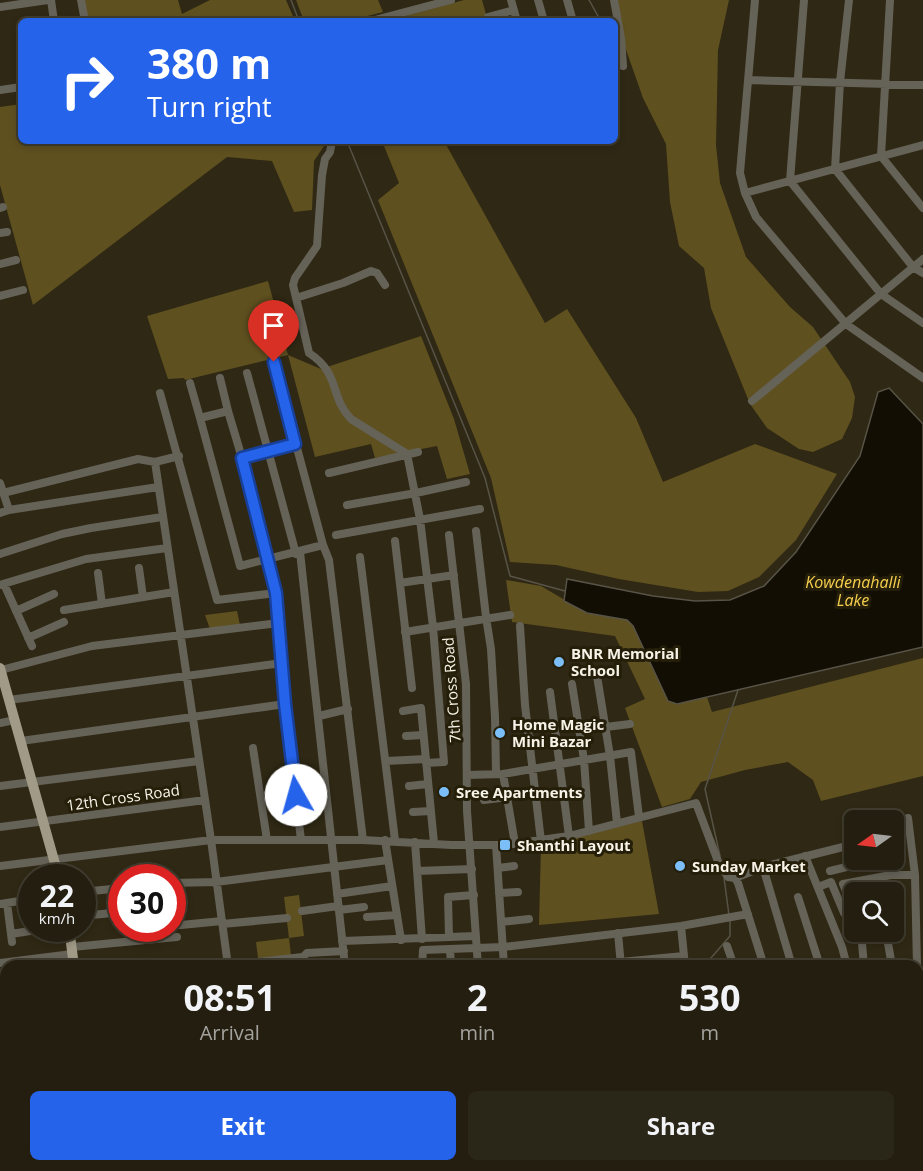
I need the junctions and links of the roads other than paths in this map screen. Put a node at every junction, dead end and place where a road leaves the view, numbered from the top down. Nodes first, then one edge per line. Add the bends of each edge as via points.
1 (49, 0) edge
2 (81, 0) edge
3 (451, 0) edge
4 (511, 0) edge
5 (538, 0) edge
6 (567, 0) edge
7 (614, 0) edge
8 (755, 0) edge
9 (804, 0) edge
10 (849, 0) edge
11 (890, 0) edge
12 (0, 7) edge
13 (513, 10) junction
14 (488, 17) dead end
15 (53, 18) edge
16 (84, 18) edge
17 (382, 18) edge
18 (516, 18) edge
19 (543, 18) edge
20 (572, 18) edge
21 (617, 18) edge
22 (618, 22) edge
23 (623, 66) dead end
24 (748, 80) junction
25 (797, 81) junction
26 (840, 82) junction
27 (885, 84) junction
28 (923, 85) edge
29 (18, 87) edge
30 (0, 90) edge
31 (331, 144) edge
32 (923, 145) edge
33 (881, 156) junction
34 (835, 169) junction
35 (790, 181) junction
36 (745, 193) junction
37 (923, 208) edge
38 (923, 259) edge
39 (16, 260) dead end
40 (0, 264) edge
41 (913, 267) junction
42 (923, 273) edge
43 (385, 285) dead end
44 (23, 290) dead end
45 (881, 294) junction
46 (0, 296) edge
47 (296, 298) junction
48 (923, 323) edge
49 (846, 324) junction
50 (274, 362) dead end
51 (247, 373) dead end
52 (220, 378) dead end
53 (923, 378) edge
54 (190, 383) dead end
55 (160, 393) dead end
56 (752, 401) dead end
57 (228, 411) junction
58 (200, 418) junction
59 (295, 444) junction
60 (268, 451) junction
61 (418, 452) dead end
62 (406, 454) junction
63 (178, 456) junction
64 (242, 458) junction
65 (155, 462) junction
66 (329, 473) dead end
67 (466, 482) dead end
68 (0, 483) edge
69 (158, 487) junction
70 (3, 493) junction
71 (416, 493) junction
72 (347, 505) dead end
73 (480, 509) dead end
74 (4, 511) edge
75 (162, 517) junction
76 (420, 519) junction
77 (476, 531) dead end
78 (336, 535) dead end
79 (449, 535) dead end
80 (394, 541) dead end
81 (323, 545) junction
82 (167, 548) junction
83 (298, 553) junction
84 (0, 554) edge
85 (360, 556) dead end
86 (268, 559) junction
87 (139, 568) dead end
88 (98, 573) dead end
89 (454, 575) junction
90 (427, 579) junction
91 (400, 583) junction
92 (2, 585) edge
93 (174, 592) junction
94 (276, 593) junction
95 (54, 594) dead end
96 (143, 597) junction
97 (102, 604) junction
98 (16, 610) junction
99 (64, 610) dead end
100 (510, 615) dead end
101 (486, 617) junction
102 (64, 622) dead end
103 (459, 622) junction
104 (279, 623) junction
105 (520, 626) dead end
106 (433, 627) junction
107 (405, 632) junction
108 (180, 634) junction
109 (282, 663) junction
110 (0, 669) edge
111 (186, 676) junction
112 (597, 676) dead end
113 (572, 684) dead end
114 (412, 688) dead end
115 (550, 692) dead end
116 (9, 700) junction
117 (285, 704) junction
118 (348, 709) junction
119 (403, 711) dead end
120 (319, 716) junction
121 (193, 717) junction
122 (15, 720) junction
123 (0, 723) edge
124 (630, 724) dead end
125 (606, 728) junction
126 (423, 735) junction
127 (406, 736) dead end
128 (530, 738) junction
129 (21, 741) junction
130 (516, 741) dead end
131 (253, 748) dead end
132 (610, 756) junction
133 (584, 760) junction
134 (199, 761) junction
135 (386, 761) junction
136 (426, 761) junction
137 (560, 765) junction
138 (534, 769) junction
139 (499, 774) junction
140 (467, 775) junction
141 (33, 781) junction
142 (428, 784) junction
143 (0, 786) edge
144 (409, 786) dead end
145 (508, 797) junction
146 (205, 800) junction
147 (484, 800) dead end
148 (431, 810) junction
149 (413, 812) dead end
150 (639, 818) junction
151 (908, 818) dead end
152 (44, 821) junction
153 (617, 823) junction
154 (0, 827) edge
155 (589, 831) junction
156 (569, 836) junction
157 (211, 840) junction
158 (267, 840) junction
159 (301, 840) junction
160 (331, 840) junction
161 (363, 840) junction
162 (385, 840) junction
163 (395, 840) junction
164 (541, 841) junction
165 (416, 842) junction
166 (434, 843) junction
167 (471, 844) junction
168 (515, 844) junction
169 (496, 845) junction
170 (844, 847) edge
171 (804, 856) junction
172 (55, 859) junction
173 (388, 860) junction
174 (56, 864) edge
175 (0, 866) edge
176 (333, 866) junction
177 (513, 866) dead end
178 (763, 867) junction
179 (844, 867) edge
180 (498, 868) junction
181 (472, 869) junction
182 (891, 870) edge
183 (417, 871) junction
184 (830, 871) dead end
185 (891, 875) junction
186 (918, 876) edge
187 (735, 878) junction
188 (878, 878) junction
189 (216, 882) junction
190 (855, 882) edge
191 (878, 882) edge
192 (186, 883) edge
193 (392, 885) junction
194 (818, 887) junction
195 (518, 892) dead end
196 (500, 893) junction
197 (337, 894) junction
198 (474, 896) junction
199 (798, 897) dead end
200 (18, 901) edge
201 (3, 903) edge
202 (339, 908) junction
203 (364, 908) dead end
204 (302, 911) dead end
205 (844, 913) edge
206 (747, 914) junction
207 (397, 915) junction
208 (367, 917) dead end
209 (286, 918) dead end
210 (529, 919) dead end
211 (501, 921) junction
212 (222, 922) junction
213 (186, 925) edge
214 (681, 926) junction
215 (618, 933) junction
216 (18, 936) edge
217 (476, 936) junction
218 (449, 938) junction
219 (422, 939) junction
220 (401, 940) junction
221 (342, 941) junction
222 (71, 942) edge
223 (140, 942) edge
224 (862, 942) edge
225 (888, 942) edge
226 (727, 946) dead end
227 (503, 947) junction
228 (477, 948) junction
229 (450, 949) junction
230 (72, 951) junction
231 (344, 951) junction
232 (684, 956) junction
233 (18, 960) edge
234 (73, 960) edge
235 (227, 960) edge
236 (278, 960) edge
237 (345, 960) edge
238 (422, 960) edge
239 (451, 960) edge
240 (478, 960) edge
241 (504, 960) edge
242 (621, 960) edge
243 (652, 960) edge
244 (684, 960) edge
245 (732, 960) edge
246 (762, 960) edge
247 (790, 960) edge
248 (818, 960) edge
249 (845, 960) edge
250 (863, 960) edge
251 (891, 960) edge
252 (917, 960) edge

1 - 12 street
1 - 15 street
2 - 16 street
3 - 17 street
4 - 13 street
5 - 19 street
6 - 20 street
7 - 21 street
8 - 24 street
9 - 25 street
10 - 26 street
11 - 27 street
13 - 14 street
13 - 18 street
22 - 23 street
24 - 25 street
24 - 36 street via 740,172
25 - 26 street
25 - 35 street
26 - 27 street
26 - 34 street
27 - 28 street
27 - 33 street
29 - 30 street
31 - 47 street via 322,175 317,246 295,278
32 - 33 street
33 - 34 street
33 - 37 street
34 - 35 street
34 - 41 street
35 - 36 street
35 - 45 street
36 - 49 street via 756,217
38 - 41 street
39 - 40 street
41 - 42 street
41 - 45 street
43 - 47 street via 371,271
44 - 46 street
45 - 48 street
45 - 49 street
47 - 62 street via 309,353 332,376 343,411
49 - 53 street
49 - 56 street
50 - 59 street
51 - 60 street
52 - 57 street
54 - 58 street
55 - 63 street
57 - 58 street
57 - 64 street
58 - 86 street via 240,566
59 - 60 street
59 - 81 street
60 - 64 street
60 - 83 street
61 - 62 street
62 - 66 street
62 - 71 street
63 - 65 street
63 - 94 street via 217,600
64 - 86 street
65 - 69 street
65 - 70 street via 138,459
67 - 71 street
68 - 70 street
69 - 74 street
69 - 75 street
70 - 74 street
71 - 72 street
71 - 76 street
73 - 76 street
75 - 82 street
75 - 84 street via 81,530
76 - 78 street
76 - 90 street
77 - 101 street
79 - 89 street, 7th Cross Road
80 - 91 street
81 - 83 street
81 - 118 street via 329,560
82 - 92 street via 77,561
82 - 93 street
83 - 86 street
83 - 120 street
85 - 135 street
86 - 94 street
87 - 96 street
88 - 97 street
89 - 90 street
89 - 103 street, 7th Cross Road
90 - 91 street
90 - 106 street
91 - 107 street
92 - 98 street
93 - 96 street
93 - 108 street
94 - 104 street
95 - 98 street
96 - 97 street
97 - 99 street
98 - 102 street via 30,642
100 - 101 street
101 - 103 street
101 - 139 street
103 - 106 street
103 - 140 street, 7th Cross Road via 466,684
104 - 108 street
104 - 109 street
105 - 128 street
106 - 107 street
106 - 136 street via 444,762
107 - 114 street
108 - 110 street via 92,646
108 - 111 street
109 - 111 street
109 - 117 street
110 - 116 main road
111 - 116 street
111 - 121 street
112 - 125 street
113 - 133 street
115 - 137 street
116 - 122 main road
117 - 121 street
117 - 159 street
118 - 120 street
118 - 161 street
119 - 126 street via 421,708
120 - 160 street
121 - 129 street
121 - 134 street
122 - 123 street
122 - 129 main road
124 - 125 street
125 - 132 street
126 - 127 street
126 - 136 street
128 - 130 street
128 - 138 street
129 - 141 main road
131 - 158 street
132 - 133 street
132 - 150 street via 631,752
132 - 153 street
133 - 137 street
133 - 155 street
134 - 141 street
134 - 146 street
135 - 136 street
135 - 163 street
136 - 142 street
137 - 138 street
137 - 156 street
138 - 139 street
138 - 164 street
139 - 140 street
139 - 145 street
140 - 167 street, 7th Cross Road
141 - 143 street
141 - 152 main road
142 - 144 street
142 - 148 street
145 - 147 street
145 - 168 street
146 - 152 street, 12th Cross Road
146 - 157 street
148 - 149 street
148 - 166 street
150 - 153 street
150 - 187 street via 696,802 719,864 728,877
151 - 186 street
152 - 154 street, 12th Cross Road
152 - 172 main road
153 - 155 street
155 - 156 street
156 - 164 street
157 - 158 street
157 - 172 street
157 - 189 street
158 - 159 street
159 - 160 street
160 - 161 street
160 - 176 street
161 - 162 street
162 - 163 street
162 - 173 street
163 - 165 street
164 - 168 street
165 - 166 street
165 - 183 street
166 - 167 street
167 - 169 street
167 - 181 street, 7th Cross Road
168 - 169 street
169 - 180 street
170 - 171 street
171 - 178 street
171 - 194 street
172 - 174 main road
172 - 175 street
173 - 176 street
173 - 193 street
176 - 189 street
176 - 197 street
177 - 180 street
178 - 187 street
178 - 247 street
179 - 184 street
180 - 196 street
181 - 183 street
181 - 198 street, 7th Cross Road
182 - 185 street
183 - 219 street
185 - 186 street
185 - 188 street
186 - 252 street
187 - 206 street
188 - 190 street
188 - 191 street
189 - 192 street
189 - 212 street
193 - 197 street
193 - 207 street
194 - 205 street via 831,882
194 - 249 street
195 - 196 street
196 - 211 street
197 - 202 street
198 - 217 street, 7th Cross Road
198 - 218 street via 448,897
199 - 248 street
200 - 201 street
201 - 216 street via 11,938
202 - 203 street
202 - 204 street
202 - 221 street
206 - 214 street
206 - 246 street
207 - 208 street
207 - 220 street
209 - 212 street
210 - 211 street
211 - 227 street
212 - 213 street
212 - 235 street
214 - 215 street
214 - 232 street
215 - 227 street
215 - 242 street
217 - 218 street
217 - 228 street, 7th Cross Road
218 - 219 street
219 - 220 street
220 - 221 street
221 - 231 street
222 - 230 main road
223 - 230 street
224 - 250 street
225 - 251 street
226 - 245 street
227 - 228 street
227 - 241 street
228 - 229 street
228 - 240 street, 7th Cross Road
229 - 238 street via 423,950
229 - 239 street
230 - 233 street
230 - 234 main road
231 - 236 street via 307,953
231 - 237 street
232 - 243 street
232 - 244 street

